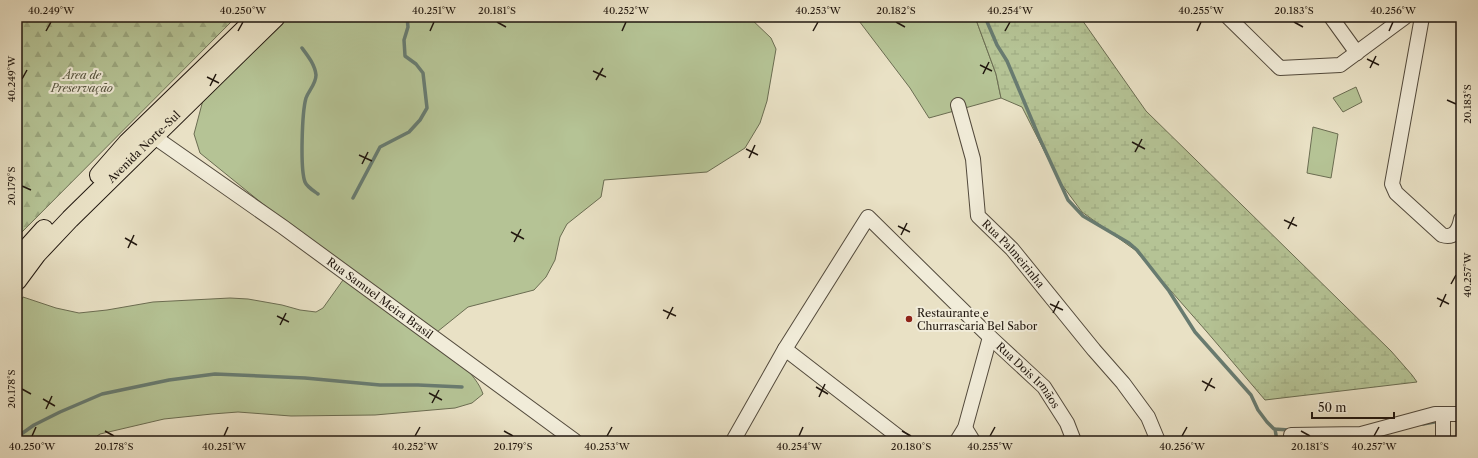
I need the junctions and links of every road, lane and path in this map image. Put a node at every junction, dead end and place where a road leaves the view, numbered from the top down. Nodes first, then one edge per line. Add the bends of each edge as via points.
1 (257, 17) edge
2 (276, 17) edge
3 (1228, 17) edge
4 (1331, 17) edge
5 (1405, 17) edge
6 (1422, 17) edge
7 (1357, 52) junction
8 (958, 105) dead end
9 (167, 123) junction
10 (148, 132) junction
11 (183, 156) junction
12 (1461, 220) edge
13 (17, 259) edge
14 (17, 281) edge
15 (990, 337) junction
16 (785, 349) junction
17 (1443, 414) junction
18 (1461, 414) edge
19 (965, 428) junction
20 (1291, 435) dead end
21 (1356, 438) edge
22 (575, 441) edge
23 (733, 441) edge
24 (904, 441) edge
25 (957, 441) edge
26 (974, 441) edge
27 (1074, 441) edge
28 (1158, 441) edge
29 (1443, 441) edge

1 - 10 main road, Avenida Norte-Sul
2 - 9 main road, Avenida Norte-Sul
3 - 7 street via 1280,68 1340,65
4 - 7 street
5 - 7 street
6 - 12 street via 1392,184 1396,193 1442,235 1454,234
8 - 28 street, Rua Palmeirinha via 973,159 978,216 1012,249 1123,383 1148,417
9 - 10 main road, Avenida Norte-Sul
9 - 11 street, Rua Samuel Meira Brasil via 171,138
10 - 11 street, Rua Samuel Meira Brasil
10 - 13 main road, Avenida Norte-Sul via 127,143
10 - 14 main road, Avenida Norte-Sul via 37,254
11 - 22 street, Rua Samuel Meira Brasil
15 - 16 street, Rua Dois Irmãos via 868,216
15 - 19 street
15 - 27 street, Rua Dois Irmãos via 1044,387 1067,423
16 - 23 street
16 - 24 street
17 - 18 street
17 - 21 street via 1435,414
17 - 29 street
19 - 25 street
19 - 26 street
20 - 21 street

